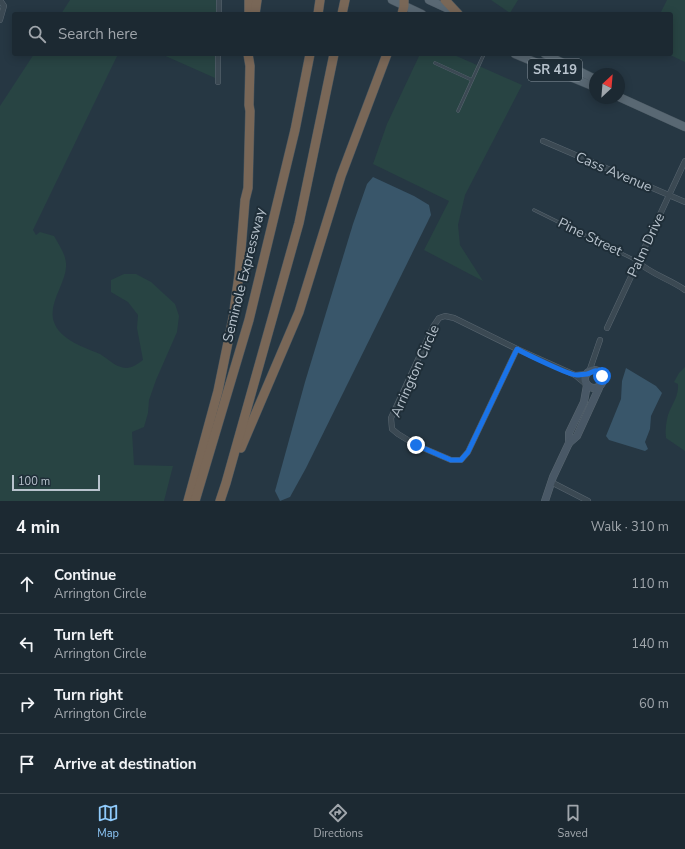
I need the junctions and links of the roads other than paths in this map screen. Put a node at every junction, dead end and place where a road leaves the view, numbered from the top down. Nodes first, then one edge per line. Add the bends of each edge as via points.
1 (0, 0) edge
2 (219, 0) edge
3 (249, 0) edge
4 (257, 0) edge
5 (320, 0) edge
6 (345, 0) edge
7 (392, 0) edge
8 (429, 0) edge
9 (445, 0) edge
10 (403, 7) edge
11 (219, 12) edge
12 (249, 12) edge
13 (255, 12) edge
14 (318, 12) edge
15 (342, 12) edge
16 (417, 12) edge
17 (455, 12) edge
18 (457, 12) edge
19 (0, 20) edge
20 (218, 56) edge
21 (248, 56) edge
22 (252, 56) edge
23 (310, 56) edge
24 (334, 56) edge
25 (386, 56) edge
26 (483, 56) edge
27 (520, 56) edge
28 (549, 56) edge
29 (435, 63) dead end
30 (250, 66) junction
31 (589, 76) edge
32 (472, 80) junction
33 (218, 82) dead end
34 (589, 85) edge
35 (625, 95) edge
36 (625, 100) edge
37 (458, 111) dead end
38 (656, 113) junction
39 (685, 127) edge
40 (543, 141) dead end
41 (685, 161) edge
42 (669, 195) junction
43 (685, 202) edge
44 (534, 210) dead end
45 (637, 261) junction
46 (685, 290) edge
47 (607, 328) dead end
48 (600, 340) dead end
49 (517, 349) junction
50 (588, 373) junction
51 (575, 375) junction
52 (587, 385) junction
53 (598, 388) junction
54 (570, 443) junction
55 (551, 482) junction
56 (226, 483) junction
57 (188, 501) edge
58 (195, 501) edge
59 (220, 501) edge
60 (544, 501) edge
61 (588, 501) edge

1 - 19 street via 4,6
2 - 11 street
3 - 12 highway
4 - 13 highway
5 - 14 highway
6 - 15 highway
7 - 10 main road
8 - 17 main road
9 - 18 highway
10 - 16 main road
20 - 33 street
21 - 30 highway
22 - 30 highway
23 - 58 highway, Seminole Expressway via 295,130 248,320
24 - 56 highway via 299,223
25 - 56 highway via 341,176 299,312
26 - 32 lane
27 - 34 main road, SR 419
28 - 31 main road, SR 419
29 - 32 lane
30 - 57 highway via 244,148 246,200 231,330
32 - 37 lane
35 - 38 main road
36 - 38 main road
38 - 39 main road
40 - 42 street, Cass Avenue
41 - 42 street, Palm Drive
42 - 43 street, Cass Avenue
42 - 45 street, Palm Drive
44 - 45 lane, Pine Street
45 - 46 street, Pine Street via 643,268
45 - 47 street, Palm Drive
48 - 50 street
49 - 49 street, Arrington Circle via 454,318 439,318 394,409 391,418 392,429 416,445 451,460 461,460 468,452
49 - 51 street, Arrington Circle
50 - 51 street, Arrington Circle
50 - 52 street via 585,380
50 - 53 street via 595,370 602,376 602,384
51 - 52 street, Arrington Circle
52 - 53 street
52 - 54 street via 584,402 570,433
53 - 54 street via 576,436
54 - 55 street
55 - 60 street
55 - 61 street
56 - 59 highway

